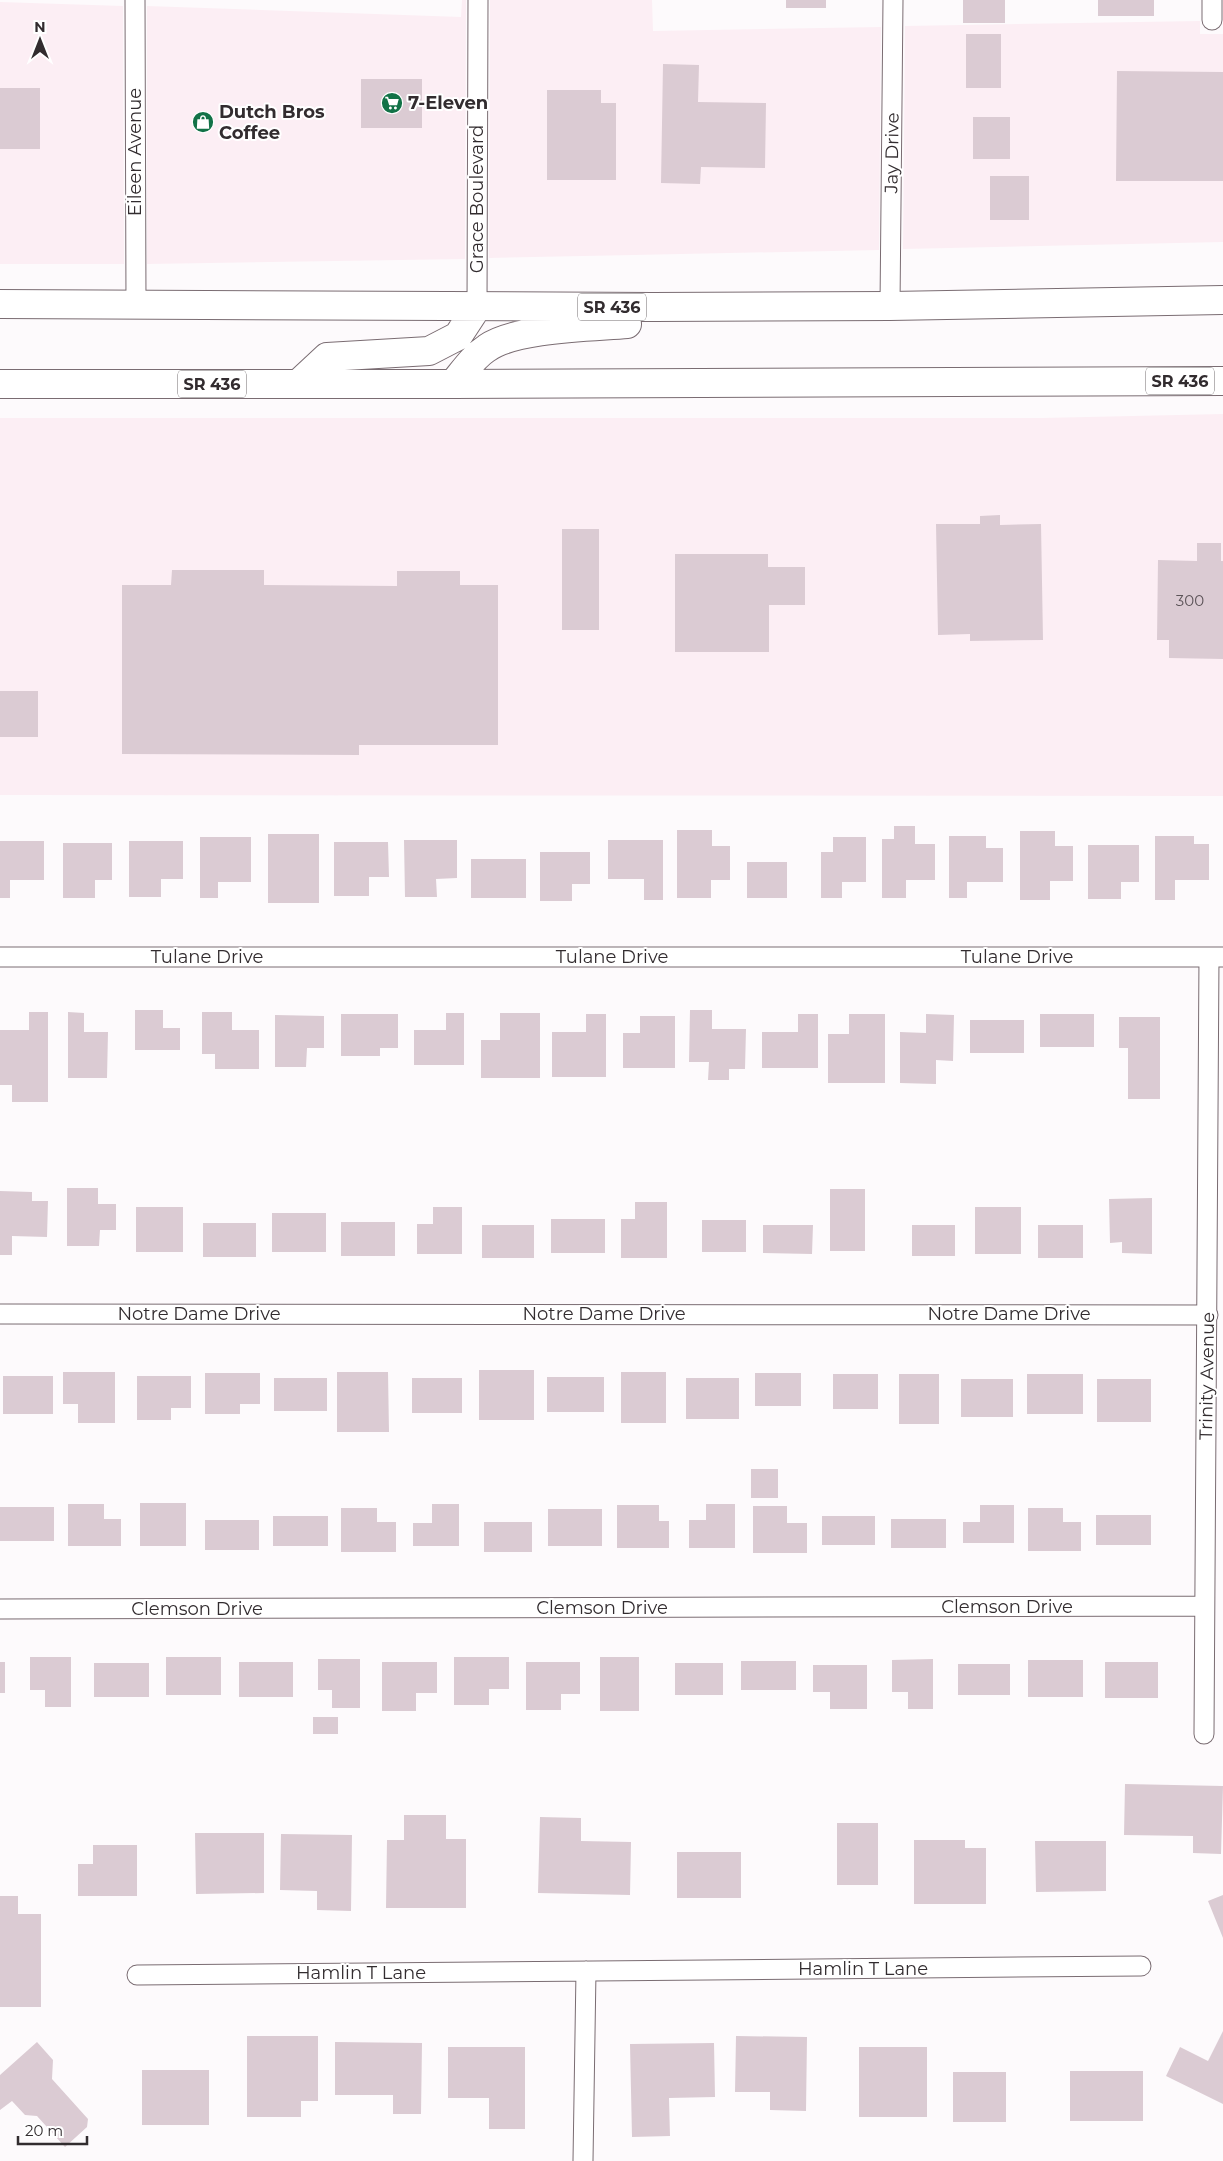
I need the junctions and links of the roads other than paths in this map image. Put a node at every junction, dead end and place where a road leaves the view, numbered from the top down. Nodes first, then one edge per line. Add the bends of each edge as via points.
1 (135, 0) edge
2 (478, 0) edge
3 (893, 0) edge
4 (1212, 0) edge
5 (1212, 20) dead end
6 (1223, 300) edge
7 (0, 304) edge
8 (136, 304) junction
9 (890, 306) junction
10 (476, 307) junction
11 (743, 307) junction
12 (1223, 381) edge
13 (0, 384) edge
14 (298, 384) junction
15 (453, 384) junction
16 (0, 957) edge
17 (1216, 957) edge
18 (0, 1314) edge
19 (1208, 1315) junction
20 (1204, 1606) junction
21 (0, 1609) edge
22 (1204, 1734) dead end
23 (1141, 1966) dead end
24 (586, 1971) junction
25 (137, 1975) dead end
26 (583, 2161) edge

1 - 8 street, Eileen Avenue
2 - 10 street, Grace Boulevard
3 - 9 street, Jay Drive
4 - 5 street
6 - 9 main road, SR 436
7 - 8 main road, SR 436
8 - 10 main road, SR 436
9 - 11 main road, SR 436
10 - 11 main road, SR 436
10 - 14 main road via 458,336 430,351 326,357
11 - 15 main road via 656,321 544,330 508,338 489,346 472,360
12 - 15 main road, SR 436
13 - 14 main road, SR 436
14 - 15 main road, SR 436
16 - 17 street, Tulane Drive
17 - 19 street, Trinity Avenue
18 - 19 street, Notre Dame Drive
19 - 20 street, Trinity Avenue
20 - 21 street, Clemson Drive
20 - 22 street, Trinity Avenue
23 - 24 street, Hamlin T Lane
24 - 25 street, Hamlin T Lane
24 - 26 street

